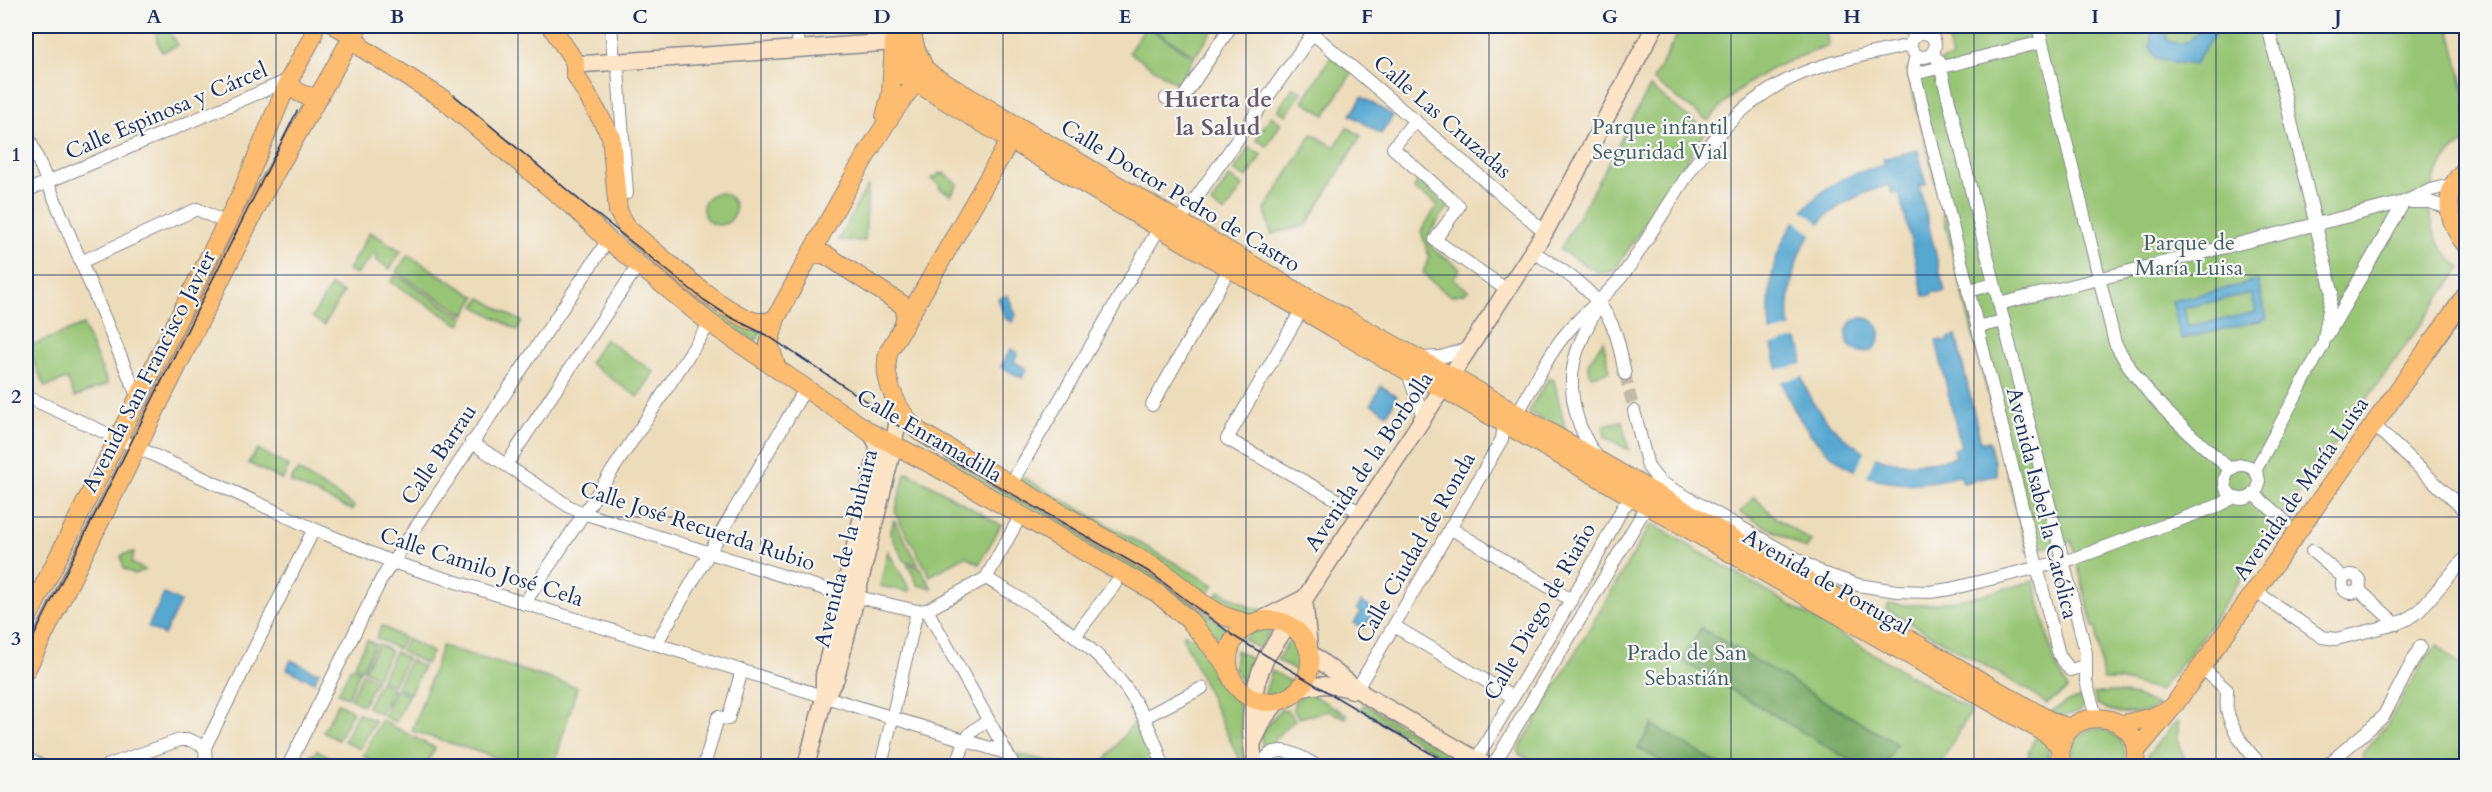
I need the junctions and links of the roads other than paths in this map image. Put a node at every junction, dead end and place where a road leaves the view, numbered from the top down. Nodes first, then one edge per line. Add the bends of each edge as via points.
1 (315, 26) edge
2 (336, 26) edge
3 (551, 26) edge
4 (611, 26) edge
5 (797, 26) edge
6 (910, 26) edge
7 (1231, 26) edge
8 (1655, 26) edge
9 (2038, 26) edge
10 (2268, 26) edge
11 (1309, 29) edge
12 (356, 31) edge
13 (895, 34) edge
14 (1915, 40) edge
15 (2042, 42) junction
16 (799, 48) junction
17 (1932, 52) junction
18 (575, 62) junction
19 (616, 66) junction
20 (1940, 67) junction
21 (1914, 74) junction
22 (924, 75) junction
23 (289, 80) junction
24 (320, 97) junction
25 (1166, 98) dead end
26 (1415, 120) junction
27 (26, 131) edge
28 (880, 133) junction
29 (1014, 133) junction
30 (2466, 169) edge
31 (48, 183) junction
32 (2454, 184) junction
33 (26, 191) edge
34 (627, 193) dead end
35 (2404, 202) junction
36 (2449, 208) junction
37 (226, 223) junction
38 (2316, 224) junction
39 (1169, 225) junction
40 (1545, 232) junction
41 (608, 240) junction
42 (2466, 245) edge
43 (1533, 252) junction
44 (812, 253) junction
45 (81, 262) junction
46 (639, 264) junction
47 (1230, 268) junction
48 (2100, 279) junction
49 (1994, 284) junction
50 (1507, 290) junction
51 (1968, 291) junction
52 (2466, 295) edge
53 (1600, 302) junction
54 (1305, 304) junction
55 (1999, 304) junction
56 (776, 318) junction
57 (2004, 321) junction
58 (710, 323) junction
59 (904, 325) junction
60 (1977, 327) junction
61 (2323, 345) junction
62 (1470, 348) junction
63 (1412, 366) junction
64 (777, 369) junction
65 (1625, 374) tunnel mouth
66 (1448, 383) junction
67 (803, 386) junction
68 (138, 398) junction
69 (26, 399) edge
70 (1470, 404) junction
71 (1152, 405) dead end
72 (897, 406) junction
73 (1634, 411) tunnel mouth
74 (1577, 415) junction
75 (1424, 417) junction
76 (1510, 419) junction
77 (2374, 425) junction
78 (871, 433) junction
79 (117, 440) junction
80 (1562, 440) junction
81 (471, 442) junction
82 (894, 445) junction
83 (136, 448) junction
84 (1602, 463) junction
85 (506, 465) junction
86 (1648, 467) junction
87 (2231, 470) junction
88 (2255, 471) junction
89 (1011, 484) junction
90 (1645, 491) junction
91 (2254, 495) junction
92 (2234, 497) junction
93 (1360, 512) junction
94 (2466, 512) edge
95 (583, 513) junction
96 (1021, 515) junction
97 (2286, 522) dead end
98 (1450, 528) junction
99 (314, 529) junction
100 (2312, 551) dead end
101 (709, 553) junction
102 (2466, 557) edge
103 (392, 562) junction
104 (2063, 562) junction
105 (2037, 569) junction
106 (1825, 574) junction
107 (1797, 576) junction
108 (986, 578) junction
109 (1115, 584) dead end
110 (2255, 591) junction
111 (850, 596) junction
112 (1304, 599) junction
113 (1571, 600) junction
114 (524, 604) junction
115 (922, 610) junction
116 (27, 617) edge
117 (1255, 622) junction
118 (1287, 623) junction
119 (2396, 624) junction
120 (1394, 626) junction
121 (1076, 635) junction
122 (656, 644) junction
123 (2420, 647) dead end
124 (1310, 651) junction
125 (2085, 666) junction
126 (2201, 667) junction
127 (1228, 668) junction
128 (26, 670) edge
129 (742, 670) junction
130 (1202, 688) dead end
131 (1300, 689) junction
132 (1361, 692) junction
133 (1514, 697) junction
134 (824, 698) junction
135 (1252, 698) junction
136 (1278, 701) junction
137 (2172, 708) junction
138 (892, 716) junction
139 (1145, 717) junction
140 (2096, 717) junction
141 (987, 722) junction
142 (2120, 724) junction
143 (2072, 728) junction
144 (965, 739) junction
145 (1251, 746) junction
146 (205, 747) junction
147 (1006, 753) junction
148 (26, 758) edge
149 (2059, 758) edge
150 (2135, 759) edge
151 (1478, 764) edge
152 (43, 766) edge
153 (106, 766) edge
154 (206, 766) edge
155 (288, 766) edge
156 (704, 766) edge
157 (806, 766) edge
158 (881, 766) edge
159 (957, 766) edge
160 (1014, 766) edge
161 (1163, 766) edge
162 (1255, 766) edge
163 (1262, 766) edge
164 (1317, 766) edge
165 (1493, 766) edge
166 (2263, 766) edge
167 (2326, 766) edge

1 - 23 main road, Avenida San Francisco Javier
2 - 12 main road, Calle Enramadilla
3 - 18 main road
4 - 19 street
5 - 16 street
6 - 22 main road
7 - 25 street via 1179,104
8 - 40 main road, Avenida de la Borbolla
9 - 15 street
10 - 38 street
11 - 26 street, Calle Las Cruzadas
11 - 39 street
12 - 24 main road, Avenida San Francisco Javier
12 - 41 main road, Calle Enramadilla via 362,48 460,113 579,211
13 - 16 main road
13 - 22 main road via 900,66 906,76
13 - 28 main road via 891,94
14 - 17 street via 1925,57
14 - 17 street via 1925,33 1935,45
14 - 21 street
14 - 53 street via 1803,73 1745,107 1707,146 1625,272
15 - 20 street
15 - 48 street
16 - 19 main road
17 - 20 street
18 - 19 main road
18 - 56 main road via 575,74 611,136 618,211 628,229 726,306 757,322
19 - 34 street
20 - 21 street
20 - 49 street
21 - 51 street
22 - 28 main road
22 - 29 main road, Calle Doctor Pedro de Castro
23 - 24 main road via 300,93
23 - 31 street, Calle Espinosa y Cárcel
23 - 37 main road, Avenida San Francisco Javier
24 - 83 main road, Avenida San Francisco Javier via 263,194
26 - 40 street, Calle Las Cruzadas
26 - 50 street via 1393,148 1460,206 1435,240
27 - 31 street
28 - 44 main road
29 - 39 main road, Calle Doctor Pedro de Castro
29 - 59 main road
30 - 32 main road
31 - 33 street, Calle Espinosa y Cárcel
31 - 45 street
32 - 35 street
32 - 36 main road
35 - 36 street via 2429,202
35 - 38 street
35 - 61 street
36 - 42 main road via 2455,230
37 - 45 street via 197,209
37 - 68 main road, Avenida San Francisco Javier
38 - 48 street
38 - 61 street via 2332,292
39 - 47 main road, Calle Doctor Pedro de Castro
39 - 54 main road, Calle Doctor Pedro de Castro
39 - 89 street
40 - 43 main road, Avenida de la Borbolla
41 - 46 main road, Calle Enramadilla
41 - 81 street, Calle Barrau
43 - 50 main road, Avenida de la Borbolla
43 - 53 street
44 - 56 main road
44 - 59 main road via 829,257 903,305
45 - 68 street
46 - 58 main road, Calle Enramadilla
46 - 85 street
47 - 54 main road, Calle Doctor Pedro de Castro
47 - 71 street
48 - 55 street
48 - 87 street via 2115,343 2134,377 2163,409
49 - 51 street
49 - 55 street, Avenida Isabel la Católica
50 - 62 main road, Avenida de la Borbolla
51 - 60 street, Avenida Isabel la Católica
52 - 77 main road, Avenida de María Luisa
53 - 65 street via 1615,332
53 - 74 street via 1573,365
53 - 76 street, Calle Ciudad de Ronda via 1581,316 1562,339
54 - 63 main road, Calle Doctor Pedro de Castro
54 - 93 street via 1227,439
55 - 57 street, Avenida Isabel la Católica
56 - 64 main road via 770,344
57 - 60 street
57 - 104 street, Avenida Isabel la Católica
58 - 64 main road, Calle Enramadilla
58 - 95 street
59 - 72 main road via 887,356
60 - 105 street, Avenida Isabel la Católica
61 - 88 street
62 - 63 street, Avenida de la Borbolla
62 - 66 main road, Avenida de la Borbolla
63 - 66 main road, Calle Doctor Pedro de Castro
63 - 75 street
64 - 67 main road, Calle Enramadilla
66 - 70 main road, Avenida de Portugal
66 - 75 main road, Avenida de la Borbolla
66 - 76 main road, Avenida de Portugal
67 - 78 main road, Calle Enramadilla
67 - 101 street via 803,393
68 - 79 main road, Avenida San Francisco Javier
69 - 79 street, Calle Camilo José Cela
70 - 76 main road, Avenida de Portugal
70 - 80 street, Avenida de Portugal via 1490,408 1550,443
72 - 82 main road, Avenida de la Buhaira
72 - 89 main road, Calle Enramadilla via 920,432
73 - 86 street
74 - 80 street via 1574,429
74 - 84 street via 1584,439
75 - 93 main road, Avenida de la Borbolla
76 - 80 main road, Avenida de Portugal
76 - 90 main road, Avenida de Portugal via 1568,460
76 - 98 street, Calle Ciudad de Ronda
77 - 94 street
77 - 110 main road, Avenida de María Luisa
78 - 82 main road, Calle Enramadilla
78 - 111 main road, Avenida de la Buhaira via 878,450
79 - 83 street, Calle Camilo José Cela
79 - 116 main road, Avenida San Francisco Javier
80 - 84 main road, Avenida de Portugal
81 - 85 street, Calle José Recuerda Rubio
81 - 103 street, Calle Barrau
82 - 96 main road, Calle Enramadilla
82 - 111 main road, Avenida de la Buhaira
83 - 99 street, Calle Camilo José Cela
83 - 128 main road, Avenida San Francisco Javier
84 - 90 main road, Avenida de Portugal
85 - 95 street, Calle José Recuerda Rubio
86 - 90 street
86 - 90 street
87 - 88 street via 2240,465
87 - 92 street via 2225,481
88 - 91 street via 2259,486
89 - 117 main road, Calle Enramadilla via 1163,572 1224,616
90 - 106 street
90 - 107 main road, Avenida de Portugal
90 - 113 street, Calle Diego de Riaño via 1623,507
90 - 149 main road, Avenida de Portugal via 2047,734
90 - 165 street, Calle Diego de Riaño
91 - 92 street
91 - 97 street
92 - 104 street
93 - 112 main road, Avenida de la Borbolla
95 - 101 street, Calle José Recuerda Rubio
95 - 114 street
96 - 108 street
96 - 127 main road, Calle Enramadilla via 1157,593 1190,621
98 - 113 street
98 - 120 street, Calle Ciudad de Ronda
99 - 103 street, Calle Camilo José Cela
99 - 146 street
100 - 119 street via 2344,578 2345,592 2359,590
101 - 111 street, Calle José Recuerda Rubio
101 - 122 street
102 - 119 street via 2419,611
103 - 114 street, Calle Camilo José Cela
103 - 155 street, Calle Barrau
104 - 105 street
104 - 125 street, Avenida Isabel la Católica via 2086,653
105 - 106 street via 1930,592 1880,589
105 - 125 street, Avenida Isabel la Católica via 2059,655 2070,670
106 - 107 street
107 - 143 main road, Avenida de Portugal via 2052,722
108 - 115 street
108 - 121 street
109 - 121 street
110 - 119 street via 2322,637 2336,639
110 - 126 main road, Avenida de María Luisa
111 - 115 street, Calle José Recuerda Rubio
111 - 134 main road, Avenida de la Buhaira via 836,678
112 - 117 main road
112 - 118 main road, Avenida de la Borbolla
112 - 124 main road
113 - 133 street, Calle Diego de Riaño
114 - 122 street, Calle Camilo José Cela
115 - 138 street
115 - 141 street
117 - 118 main road, Calle Enramadilla via 1269,619
117 - 127 main road via 1232,643
118 - 124 main road via 1297,630
118 - 135 main road, Avenida de la Borbolla via 1260,669
120 - 132 street, Calle Ciudad de Ronda
120 - 133 street
121 - 139 street via 1103,658
122 - 129 street, Calle Camilo José Cela
123 - 167 street via 2383,717
124 - 131 main road via 1310,667
124 - 132 main road
125 - 140 street, Avenida Isabel la Católica
126 - 137 main road, Avenida de María Luisa
126 - 166 street via 2227,690 2228,711 2234,726
127 - 135 main road, Calle Enramadilla via 1237,687
129 - 134 street, Calle Camilo José Cela
129 - 156 street via 728,719 718,717
130 - 139 street
131 - 132 main road via 1313,684
131 - 136 main road
132 - 151 main road
133 - 151 street, Calle Diego de Riaño
134 - 138 street, Calle Camilo José Cela
134 - 157 main road, Avenida de la Buhaira
135 - 136 main road
135 - 145 main road, Avenida de la Borbolla
136 - 145 main road
137 - 142 main road via 2153,717
137 - 150 main road, Avenida de María Luisa
138 - 144 street, Calle Camilo José Cela
138 - 158 street
139 - 161 street
140 - 142 main road
140 - 143 main road
141 - 144 street via 973,729
141 - 147 street
142 - 150 main road via 2129,734
143 - 149 main road
144 - 147 street, Calle Camilo José Cela
144 - 159 street
145 - 162 main road, Avenida de la Borbolla
146 - 153 street via 180,740
146 - 154 street
147 - 160 street
148 - 152 street
163 - 164 street via 1274,753 1285,751

